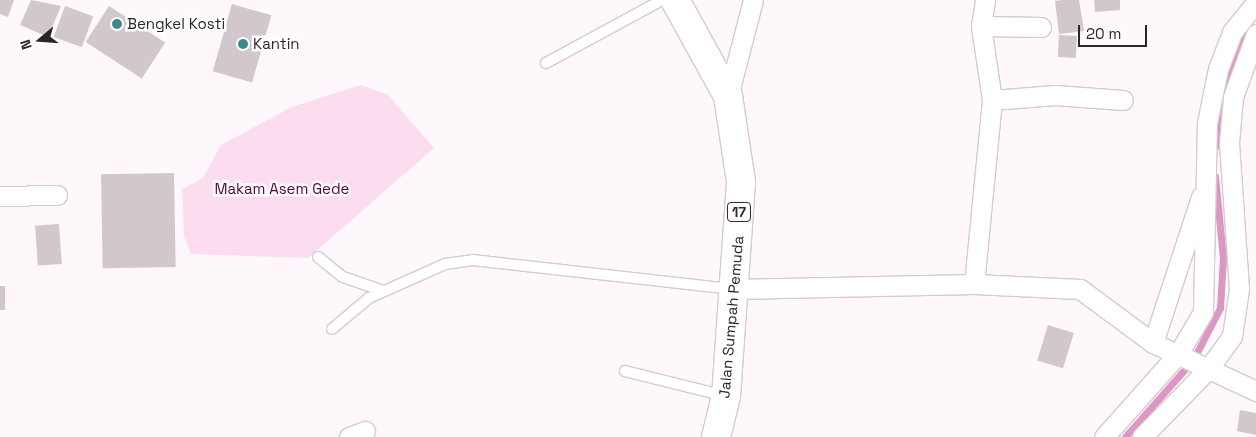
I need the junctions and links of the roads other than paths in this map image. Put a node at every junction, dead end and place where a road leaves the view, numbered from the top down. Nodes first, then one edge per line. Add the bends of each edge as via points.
1 (662, 0) edge
2 (675, 0) edge
3 (753, 0) edge
4 (985, 0) edge
5 (1256, 2) edge
6 (982, 26) junction
7 (1042, 27) dead end
8 (1256, 34) edge
9 (546, 63) dead end
10 (728, 96) junction
11 (992, 100) junction
12 (1123, 100) dead end
13 (1213, 170) junction
14 (57, 195) dead end
15 (0, 196) edge
16 (318, 257) dead end
17 (974, 284) junction
18 (733, 289) junction
19 (384, 291) junction
20 (332, 329) dead end
21 (1153, 343) junction
22 (1193, 361) junction
23 (625, 371) dead end
24 (1256, 391) edge
25 (726, 396) junction
26 (716, 437) edge
27 (1104, 437) edge
28 (1142, 437) edge

1 - 9 lane
2 - 10 highway, Jalan Sumpah Pemuda / 17
3 - 10 street
4 - 6 street
5 - 13 street via 1232,32 1218,69
6 - 7 street
6 - 11 street
8 - 13 street via 1233,97
10 - 18 highway, Jalan Sumpah Pemuda / 17 via 741,182
11 - 12 street via 1055,95
11 - 17 street
13 - 21 street
13 - 22 street via 1205,304
13 - 22 street via 1239,289 1232,336
14 - 15 street
16 - 19 lane via 343,277
17 - 18 street
17 - 21 street via 1080,289
18 - 19 lane via 473,260 445,264
18 - 25 highway, Jalan Sumpah Pemuda / 17
19 - 20 lane
21 - 22 street
22 - 24 street
22 - 27 street
22 - 28 street
23 - 25 lane
25 - 26 highway, Jalan Sumpah Pemuda / 17

